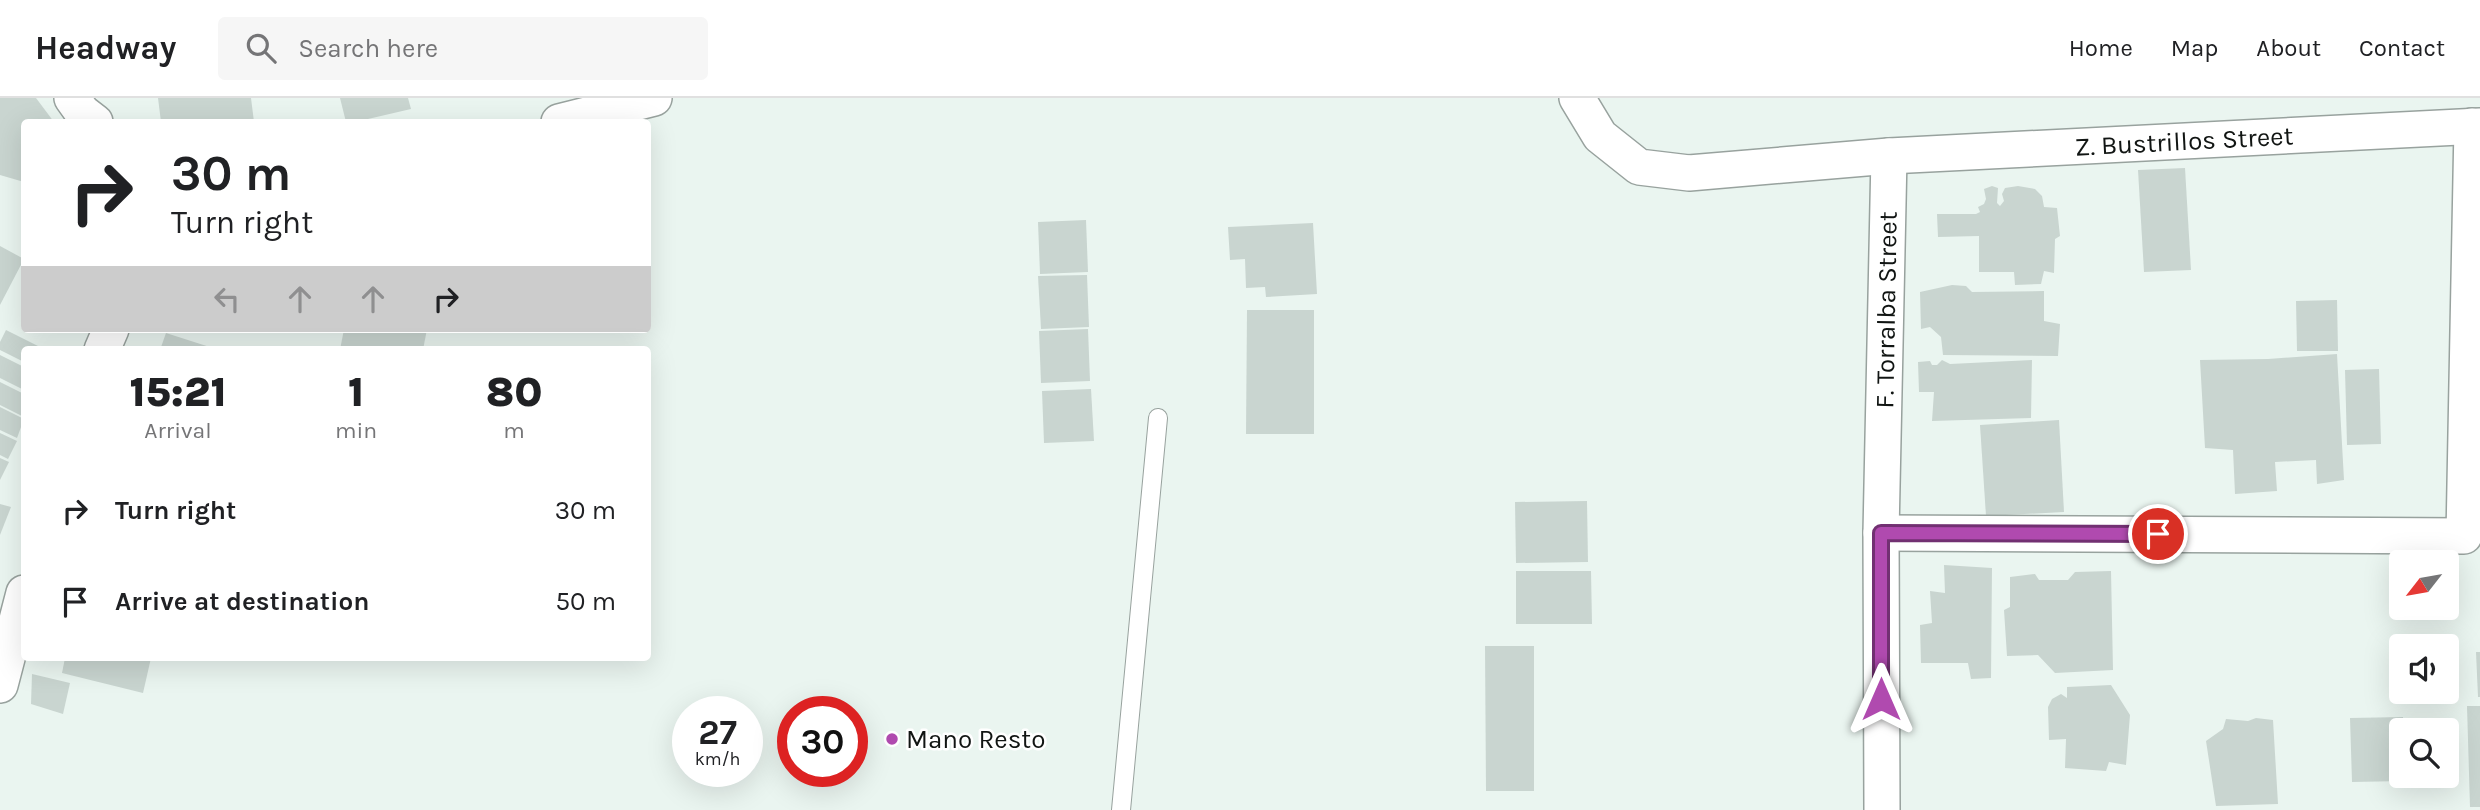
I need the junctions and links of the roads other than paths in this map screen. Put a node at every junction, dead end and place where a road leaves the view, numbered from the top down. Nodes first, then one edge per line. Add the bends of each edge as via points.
1 (72, 98) edge
2 (654, 98) edge
3 (1577, 98) edge
4 (91, 119) edge
5 (571, 119) edge
6 (2476, 126) edge
7 (1889, 156) junction
8 (1158, 418) dead end
9 (1881, 533) junction
10 (21, 601) edge
11 (5, 646) edge
12 (0, 685) edge
13 (1122, 810) edge
14 (1882, 810) edge

1 - 4 street
2 - 5 street
3 - 7 street via 1600,136 1639,167 1689,173
6 - 7 street, Z. Bustrillos Street
6 - 9 street via 2464,536
7 - 9 street, F. Torralba Street
8 - 13 lane
9 - 14 street, F. Torralba Street
10 - 11 street
11 - 12 street

